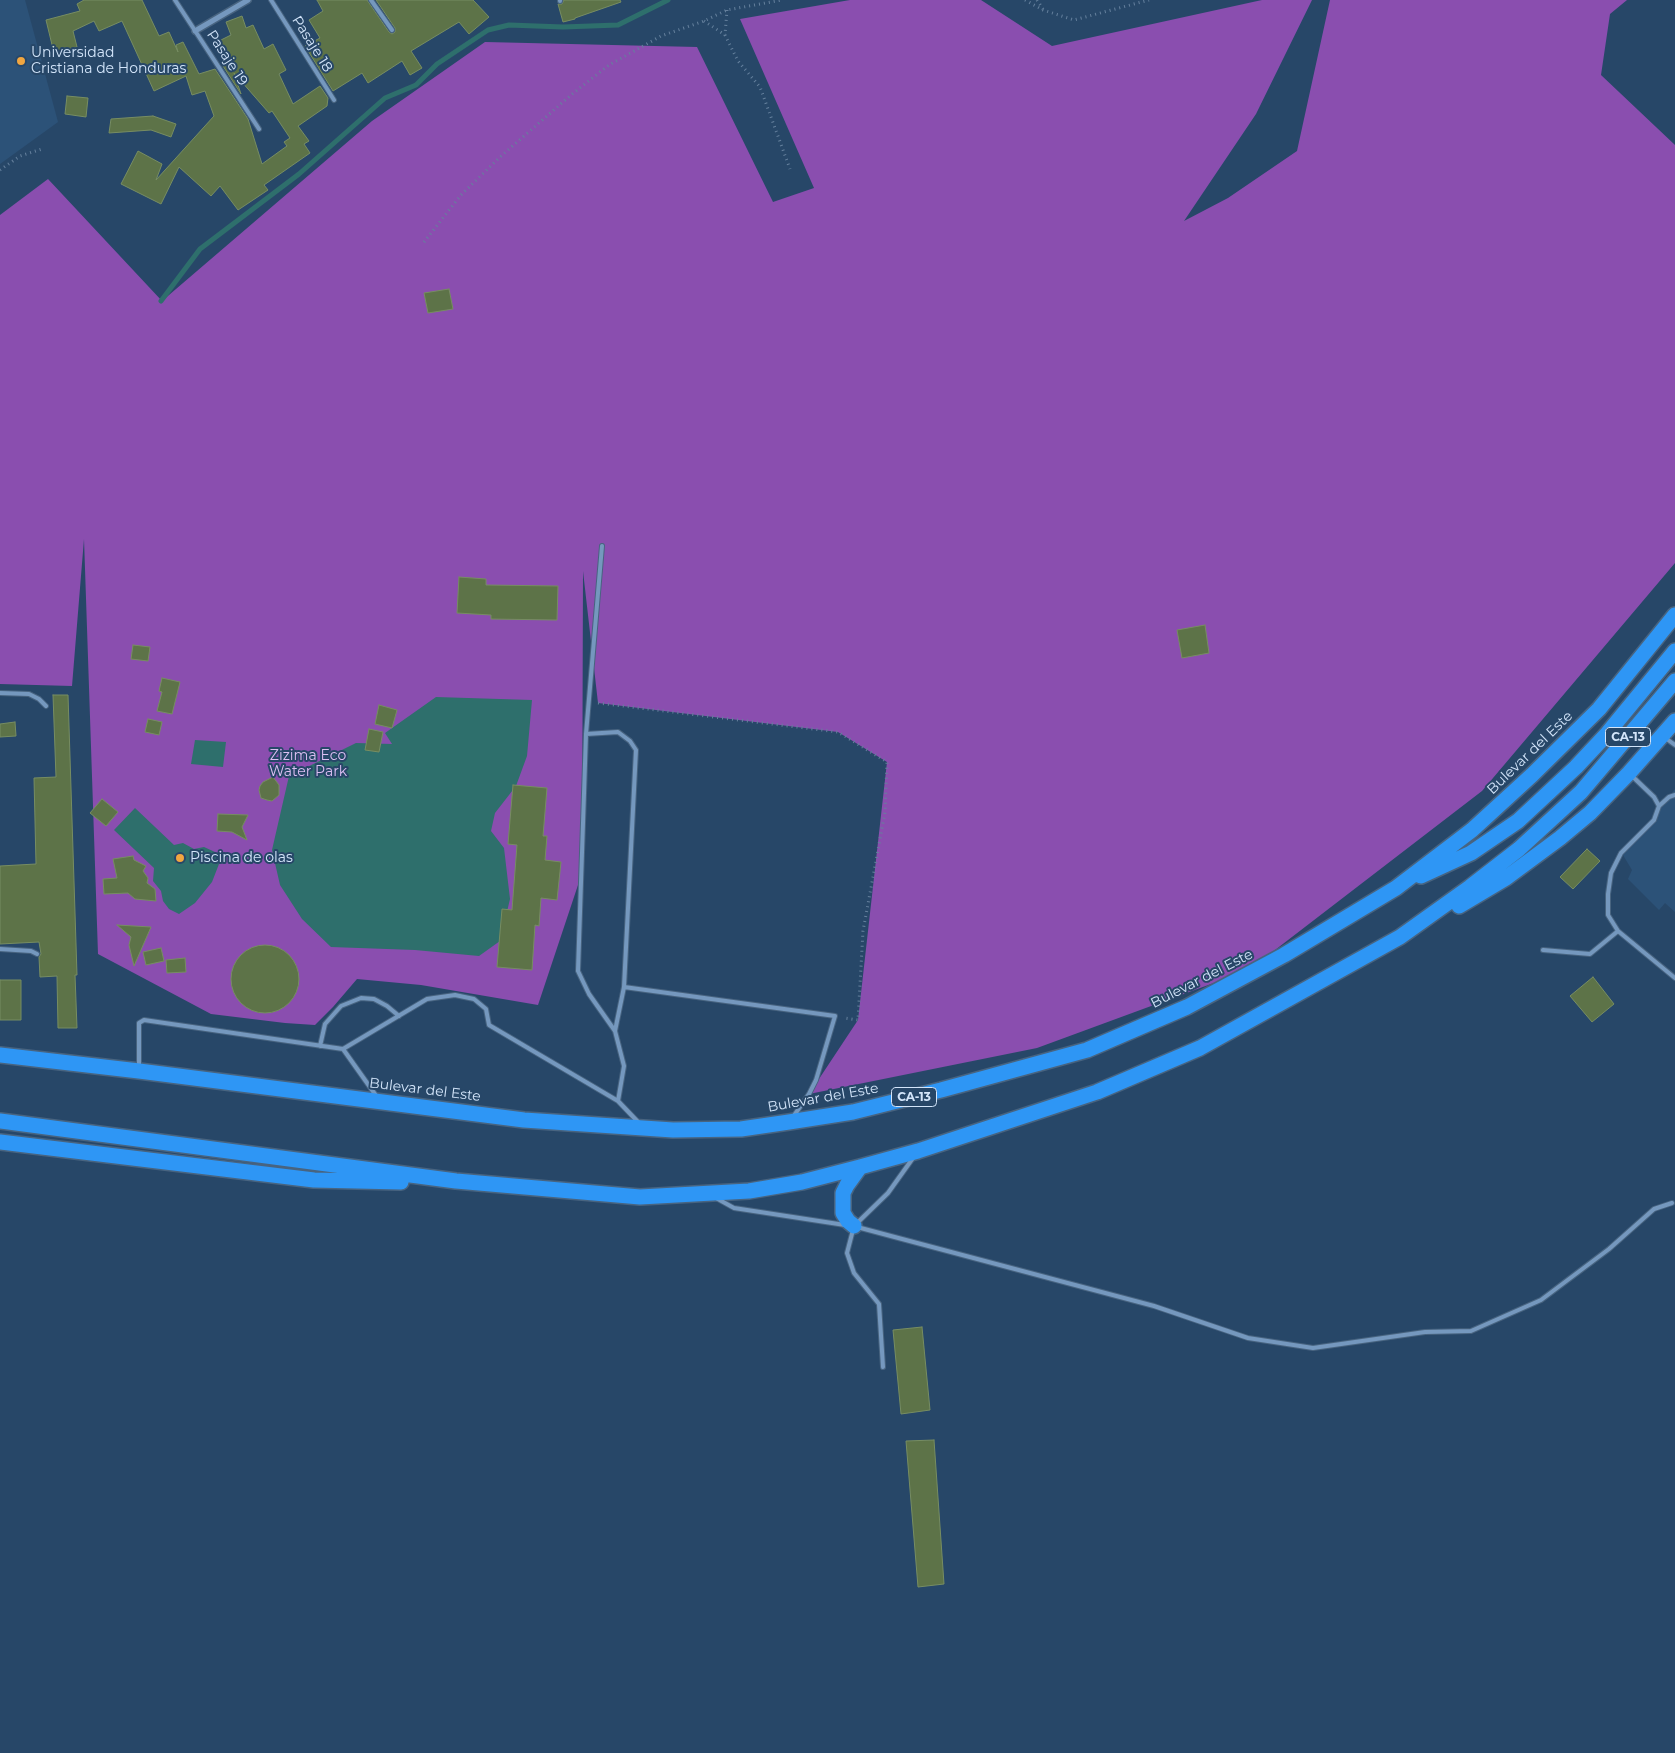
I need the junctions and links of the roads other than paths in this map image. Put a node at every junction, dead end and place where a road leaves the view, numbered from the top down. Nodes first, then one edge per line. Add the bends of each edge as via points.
1 (176, 0) edge
2 (248, 0) edge
3 (271, 0) edge
4 (371, 0) edge
5 (195, 30) junction
6 (392, 30) dead end
7 (334, 100) dead end
8 (260, 129) dead end
9 (602, 546) dead end
10 (1675, 615) edge
11 (1675, 651) edge
12 (1675, 681) edge
13 (0, 693) edge
14 (46, 706) dead end
15 (1675, 721) edge
16 (586, 734) junction
17 (1669, 740) edge
18 (1629, 773) junction
19 (1675, 795) edge
20 (1659, 806) junction
21 (1396, 888) junction
22 (1618, 931) junction
23 (1400, 937) junction
24 (0, 948) edge
25 (1543, 950) dead end
26 (37, 954) dead end
27 (1675, 978) edge
28 (624, 987) junction
29 (399, 1016) junction
30 (615, 1031) junction
31 (320, 1046) junction
32 (343, 1049) junction
33 (0, 1055) edge
34 (139, 1071) junction
35 (380, 1101) junction
36 (618, 1101) junction
37 (0, 1121) edge
38 (789, 1122) junction
39 (645, 1128) junction
40 (0, 1142) edge
41 (918, 1152) junction
42 (860, 1167) junction
43 (456, 1181) junction
44 (708, 1194) junction
45 (1672, 1203) dead end
46 (854, 1226) junction
47 (883, 1367) dead end

1 - 5 lane, Pasaje 19
2 - 5 street
3 - 7 lane, Pasaje 18
4 - 6 lane
5 - 8 lane, Pasaje 19
9 - 16 lane
10 - 21 highway, Bulevar del Este / CA-13 via 1599,709 1545,762 1472,830
11 - 21 highway via 1606,735 1518,821 1471,853
12 - 23 highway, CA-13 via 1581,792 1519,849
13 - 14 lane via 28,694
15 - 17 highway
16 - 28 lane via 618,732 636,750
16 - 30 lane via 578,971 589,994
17 - 18 highway
18 - 20 lane
18 - 23 highway via 1590,812 1530,861 1452,910
19 - 20 lane
20 - 22 lane via 1654,820 1621,854 1611,874 1608,915
21 - 38 highway, Bulevar del Este / CA-13 via 1284,955 1195,1003 1087,1050 854,1112
22 - 25 lane via 1590,954
22 - 27 lane
23 - 41 highway, CA-13 via 1200,1048 1097,1092
24 - 26 lane
28 - 30 lane
28 - 38 lane via 835,1016 816,1080
29 - 31 lane via 374,999 361,998 341,1006 325,1024
29 - 32 lane
29 - 36 lane via 426,999 455,994 474,1000 486,1010 489,1024
30 - 36 lane via 624,1066
31 - 32 lane
31 - 34 lane via 144,1020 139,1023
32 - 35 lane
33 - 34 highway, Bulevar del Este / CA-13
34 - 35 highway, Bulevar del Este / CA-13
35 - 39 highway, Bulevar del Este / CA-13 via 524,1120
36 - 39 lane
37 - 43 highway, CA-13
38 - 39 highway, Bulevar del Este / CA-13 via 741,1129
40 - 43 highway via 314,1180
41 - 42 highway, CA-13
41 - 46 lane via 888,1193
42 - 44 highway, CA-13 via 802,1182
42 - 46 highway via 844,1193 843,1213
43 - 44 highway, CA-13 via 640,1198
44 - 46 lane via 734,1208
45 - 46 lane via 1654,1209 1609,1249 1541,1300 1471,1331 1425,1332 1313,1348 1248,1338 1154,1306
46 - 47 lane via 847,1253 854,1273 879,1304

